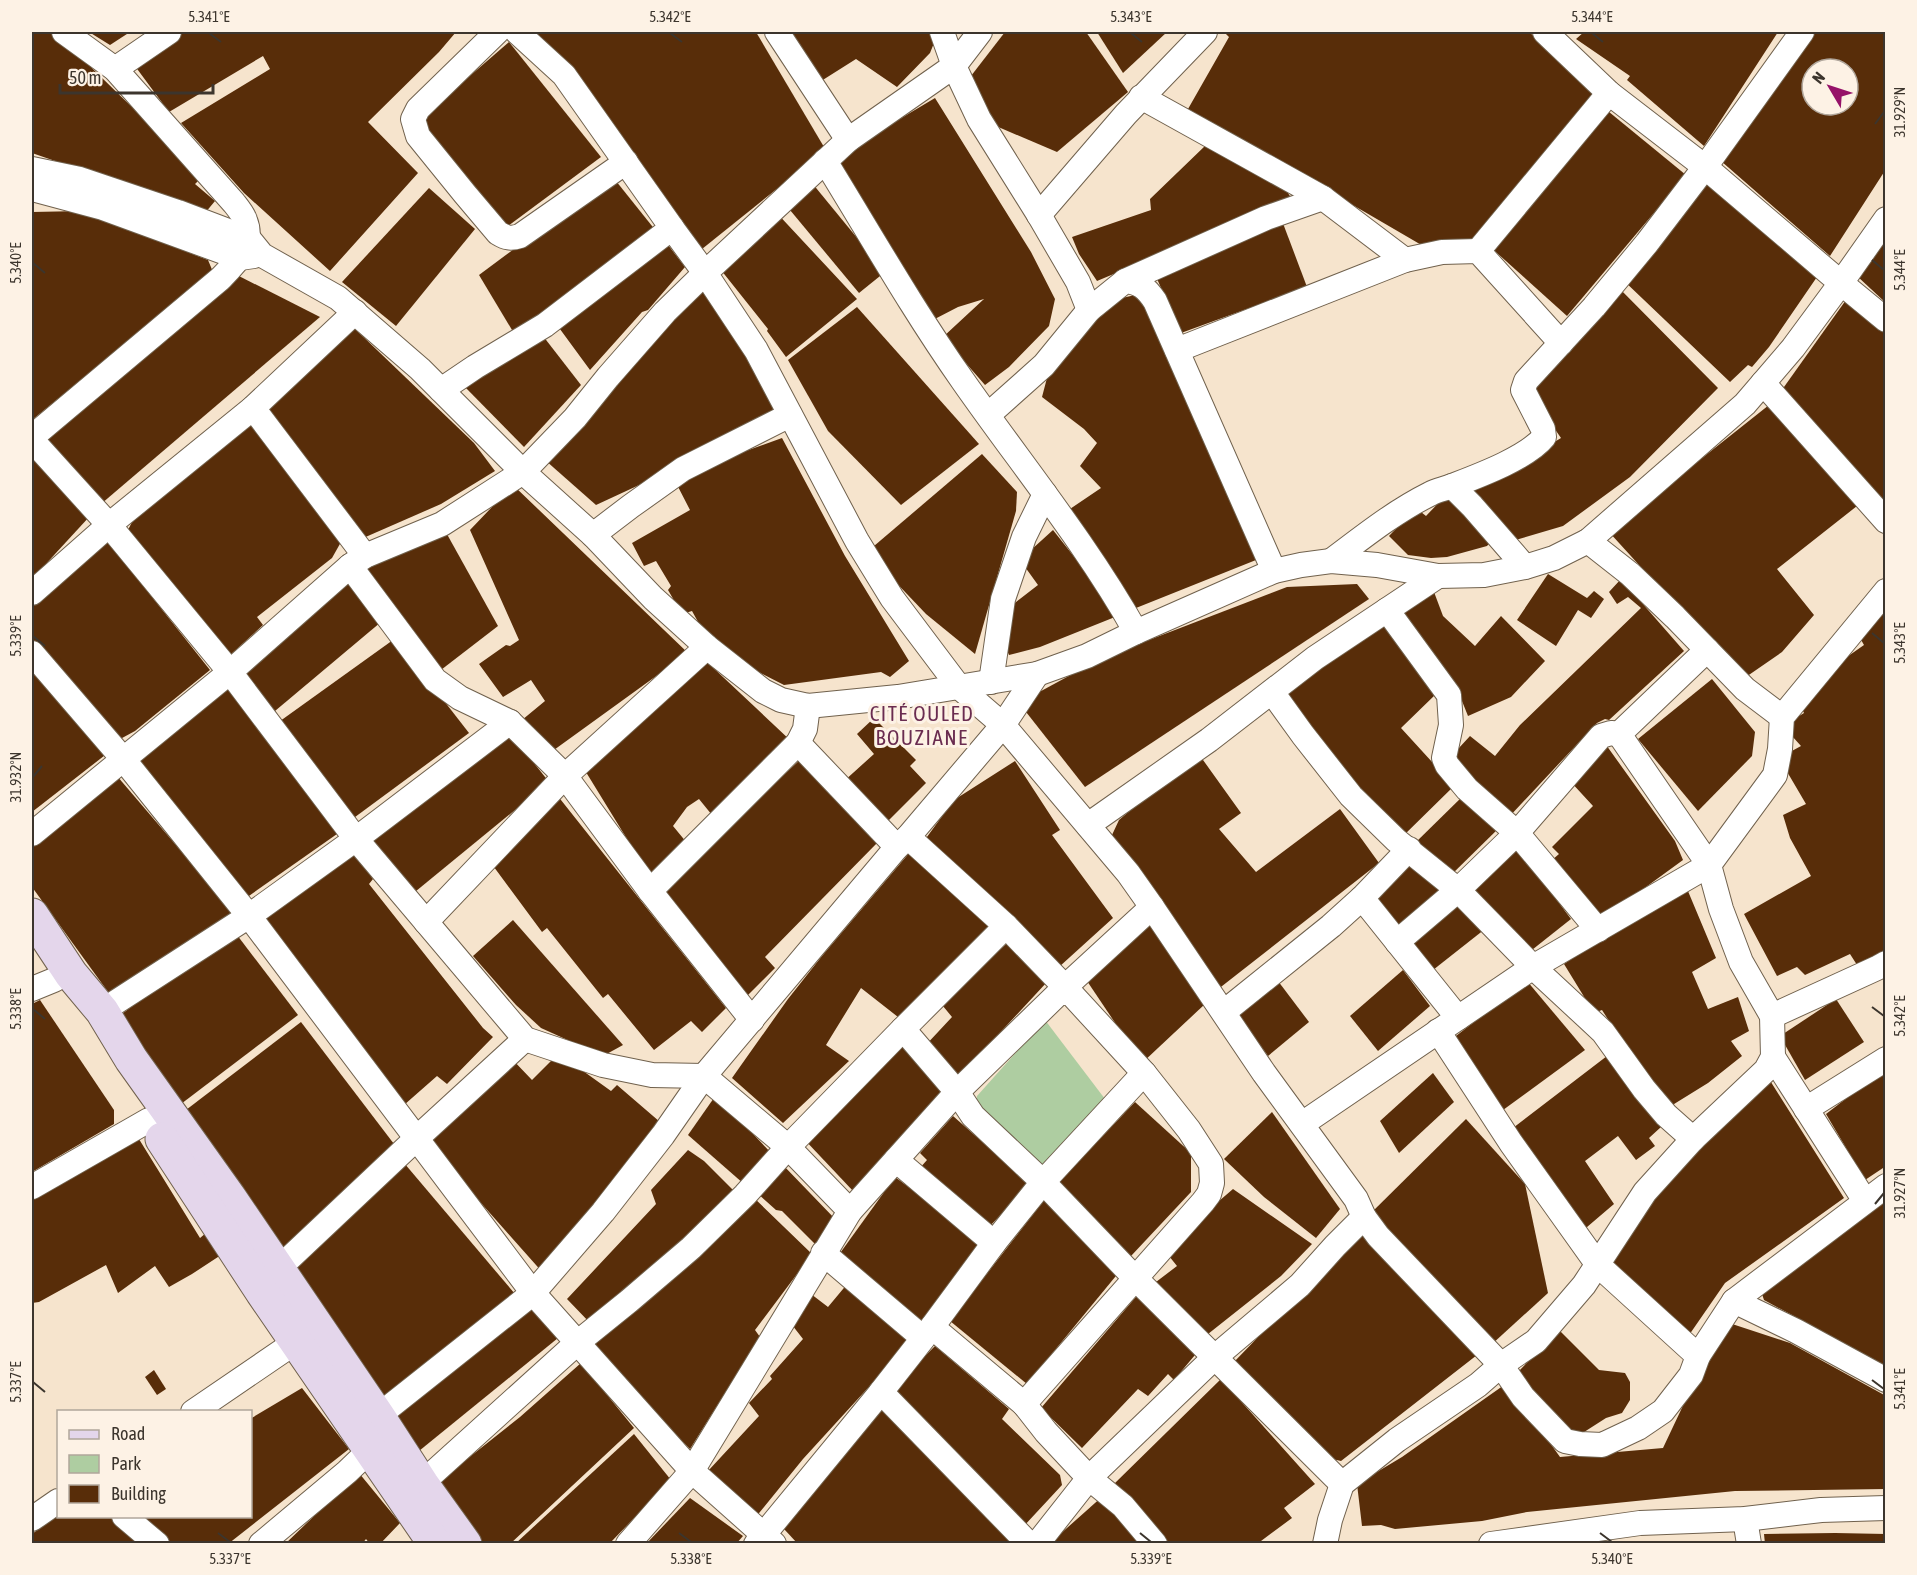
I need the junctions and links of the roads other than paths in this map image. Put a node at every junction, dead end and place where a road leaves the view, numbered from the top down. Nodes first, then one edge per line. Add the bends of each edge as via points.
1 (64, 32) edge
2 (169, 32) edge
3 (497, 32) edge
4 (517, 32) edge
5 (777, 32) edge
6 (942, 32) edge
7 (980, 32) edge
8 (1205, 32) edge
9 (1545, 32) edge
10 (1802, 32) edge
11 (954, 66) junction
12 (115, 69) junction
13 (1609, 93) junction
14 (1141, 97) junction
15 (848, 140) junction
16 (825, 160) junction
17 (626, 162) junction
18 (1705, 167) junction
19 (32, 170) edge
20 (32, 189) edge
21 (1323, 198) junction
22 (1039, 215) junction
23 (1886, 219) edge
24 (672, 228) junction
25 (250, 251) junction
26 (1478, 251) junction
27 (1405, 260) junction
28 (705, 273) junction
29 (1125, 281) junction
30 (1841, 283) junction
31 (1089, 310) junction
32 (355, 312) junction
33 (1886, 320) edge
34 (1561, 343) junction
35 (1177, 350) junction
36 (1763, 383) junction
37 (441, 390) junction
38 (253, 408) junction
39 (790, 414) junction
40 (988, 416) junction
41 (32, 439) edge
42 (523, 472) junction
43 (1452, 486) junction
44 (1045, 494) junction
45 (1886, 521) edge
46 (109, 525) junction
47 (592, 535) junction
48 (1588, 541) junction
49 (358, 561) junction
50 (1331, 561) junction
51 (1525, 567) junction
52 (1274, 571) junction
53 (1438, 576) junction
54 (1886, 591) edge
55 (32, 594) edge
56 (1387, 610) junction
57 (1136, 632) junction
58 (707, 647) junction
59 (1707, 650) junction
60 (32, 653) edge
61 (230, 672) junction
62 (1037, 674) junction
63 (991, 682) junction
64 (959, 687) junction
65 (1272, 692) junction
66 (808, 706) junction
67 (1782, 717) junction
68 (510, 722) junction
69 (1003, 725) junction
70 (1619, 734) junction
71 (798, 743) junction
72 (124, 760) junction
73 (565, 776) junction
74 (1088, 825) junction
75 (1516, 833) junction
76 (32, 834) edge
77 (356, 839) junction
78 (903, 842) junction
79 (1409, 849) junction
80 (1709, 865) junction
81 (1458, 890) junction
82 (650, 891) junction
83 (1362, 898) junction
84 (1152, 907) junction
85 (32, 915) edge
86 (249, 916) junction
87 (426, 922) junction
88 (1006, 926) junction
89 (1598, 930) junction
90 (1397, 942) junction
91 (32, 950) edge
92 (1886, 963) edge
93 (1533, 967) junction
94 (43, 984) edge
95 (1065, 987) junction
96 (102, 1011) junction
97 (1224, 1012) junction
98 (1772, 1017) junction
99 (752, 1020) junction
100 (1448, 1025) junction
101 (903, 1029) junction
102 (525, 1039) junction
103 (1773, 1057) junction
104 (1886, 1059) edge
105 (1144, 1073) junction
106 (704, 1076) junction
107 (957, 1092) junction
108 (1806, 1109) junction
109 (149, 1120) junction
110 (1302, 1124) junction
111 (417, 1138) junction
112 (1693, 1139) junction
113 (788, 1147) junction
114 (896, 1160) junction
115 (1043, 1182) junction
116 (1886, 1186) edge
117 (32, 1187) edge
118 (1865, 1202) junction
119 (850, 1210) junction
120 (1364, 1217) junction
121 (994, 1243) junction
122 (823, 1253) junction
123 (1598, 1265) junction
124 (278, 1269) junction
125 (1135, 1278) junction
126 (533, 1293) junction
127 (1734, 1301) junction
128 (928, 1333) junction
129 (297, 1341) junction
130 (577, 1343) junction
131 (1698, 1356) junction
132 (1215, 1357) junction
133 (1501, 1365) junction
134 (1886, 1380) edge
135 (881, 1392) junction
136 (1024, 1404) junction
137 (196, 1410) edge
138 (378, 1416) junction
139 (370, 1450) junction
140 (692, 1471) junction
141 (1089, 1478) junction
142 (1342, 1484) junction
143 (413, 1491) junction
144 (57, 1502) edge
145 (1886, 1508) edge
146 (126, 1518) edge
147 (32, 1519) edge
148 (1745, 1519) junction
149 (764, 1541) edge
150 (157, 1544) edge
151 (261, 1544) edge
152 (435, 1544) edge
153 (465, 1544) edge
154 (628, 1544) edge
155 (1029, 1544) edge
156 (1036, 1544) edge
157 (1155, 1544) edge
158 (1325, 1544) edge
159 (1491, 1544) edge
160 (1749, 1544) edge

1 - 12 street
2 - 12 street
3 - 17 street via 418,109 413,119 418,136 498,233 512,239 520,236
4 - 17 street via 564,75
5 - 15 street
6 - 11 street
7 - 11 street
8 - 14 street
9 - 13 street
10 - 18 street
11 - 15 street
11 - 22 street via 979,119
12 - 25 street via 234,203 245,220
13 - 18 street
13 - 26 street
14 - 21 street
14 - 22 street
15 - 16 street
16 - 28 street
16 - 40 street via 938,344
17 - 24 street
18 - 30 street
18 - 34 street via 1647,243
19 - 25 street via 80,179 178,212
20 - 25 street
21 - 27 street
21 - 29 street via 1266,218
22 - 31 street via 1078,282
23 - 30 street
24 - 28 street
24 - 37 street via 545,325
25 - 32 street via 338,298
25 - 41 street
26 - 27 street via 1442,252
26 - 34 street
27 - 35 street
28 - 39 street via 756,350
28 - 42 street via 665,312
29 - 31 street
29 - 35 street via 1135,282 1150,293
30 - 33 street
30 - 36 street
31 - 40 street via 1044,365
32 - 37 street
32 - 38 street
34 - 43 street via 1530,376 1523,390 1544,437 1524,454
35 - 52 street
36 - 45 street
36 - 48 street via 1745,404
37 - 42 street
38 - 46 street
38 - 49 street
39 - 47 street via 683,469
39 - 64 street via 892,598
40 - 44 street
41 - 46 street
42 - 47 street
42 - 49 street via 442,524
43 - 50 street via 1402,509
43 - 51 street
44 - 57 street
44 - 63 street via 1024,537 1003,599
46 - 55 street
46 - 61 street
47 - 58 street
48 - 51 street
48 - 59 street via 1630,574
49 - 61 street
49 - 68 street via 435,680 460,698
50 - 52 street
50 - 53 street
51 - 53 street via 1484,575
52 - 57 street
53 - 56 street
54 - 67 street
56 - 65 street
56 - 75 street via 1449,695 1451,725 1444,758 1447,765 1467,789
57 - 62 street via 1088,656
58 - 66 street via 763,691
58 - 73 street
59 - 67 street via 1745,688
59 - 70 street
60 - 72 street
61 - 72 street
61 - 77 street
62 - 63 street
62 - 69 street
63 - 64 street
64 - 66 street
64 - 69 street
65 - 74 street
65 - 79 street via 1352,796
66 - 71 street via 805,729
67 - 80 street via 1774,775
68 - 73 street
68 - 77 street
69 - 74 street
69 - 78 street
70 - 75 street via 1601,736
70 - 80 street
71 - 78 street
71 - 82 street
72 - 76 street
72 - 86 street
73 - 82 street
73 - 87 street
74 - 84 street
75 - 81 street
75 - 89 street
77 - 86 street
77 - 87 street
78 - 88 street
78 - 99 street
79 - 81 street
79 - 83 street
80 - 89 street
80 - 98 street via 1741,962
81 - 90 street
81 - 93 street
82 - 99 street
83 - 90 street
83 - 97 street
84 - 95 street
84 - 97 street
85 - 96 street via 71,974
86 - 96 street
86 - 111 street
87 - 102 street
88 - 95 street
88 - 101 street
89 - 93 street
90 - 100 street
91 - 94 street
92 - 98 street
93 - 100 street
93 - 112 street via 1603,1032 1644,1089
94 - 109 street
95 - 105 street
95 - 107 street
96 - 124 street via 130,1059
97 - 110 street
98 - 103 street
99 - 106 street
100 - 110 street
100 - 123 street via 1511,1143
101 - 107 street
101 - 113 street
102 - 106 street via 603,1065 652,1075
102 - 111 street
103 - 108 street
103 - 112 street via 1766,1070
104 - 108 street
105 - 115 street
105 - 125 street via 1189,1130 1213,1173 1209,1194
106 - 113 street
106 - 126 street via 610,1203
107 - 114 street
107 - 115 street via 973,1116
108 - 118 street
109 - 117 street
109 - 129 street
110 - 120 street via 1356,1199
111 - 124 street
111 - 126 street
112 - 123 street via 1645,1192
113 - 119 street
113 - 130 street via 691,1248
114 - 119 street
114 - 121 street
115 - 121 street
115 - 125 street
116 - 118 street
118 - 127 street
119 - 122 street
120 - 132 street via 1300,1285
120 - 133 street
121 - 128 street
122 - 128 street
122 - 140 street
123 - 131 street
123 - 133 street via 1536,1341
124 - 138 street
125 - 132 street
125 - 136 street
126 - 130 street
126 - 138 street
127 - 131 street
127 - 134 street
128 - 135 street
128 - 136 street
129 - 137 street
129 - 139 street
130 - 140 street
130 - 143 street
131 - 133 street via 1691,1375 1663,1411 1638,1428 1602,1444 1565,1441 1523,1397
132 - 141 street
132 - 142 street
133 - 142 street
135 - 149 street
135 - 155 street
136 - 141 street
138 - 143 street
139 - 143 street
139 - 151 street
140 - 149 street
140 - 154 street
141 - 156 street
141 - 157 street via 1123,1506
142 - 158 street
143 - 152 street
143 - 153 street
144 - 147 street
145 - 148 street via 1821,1510
146 - 150 street
148 - 159 street via 1640,1523
148 - 160 street

